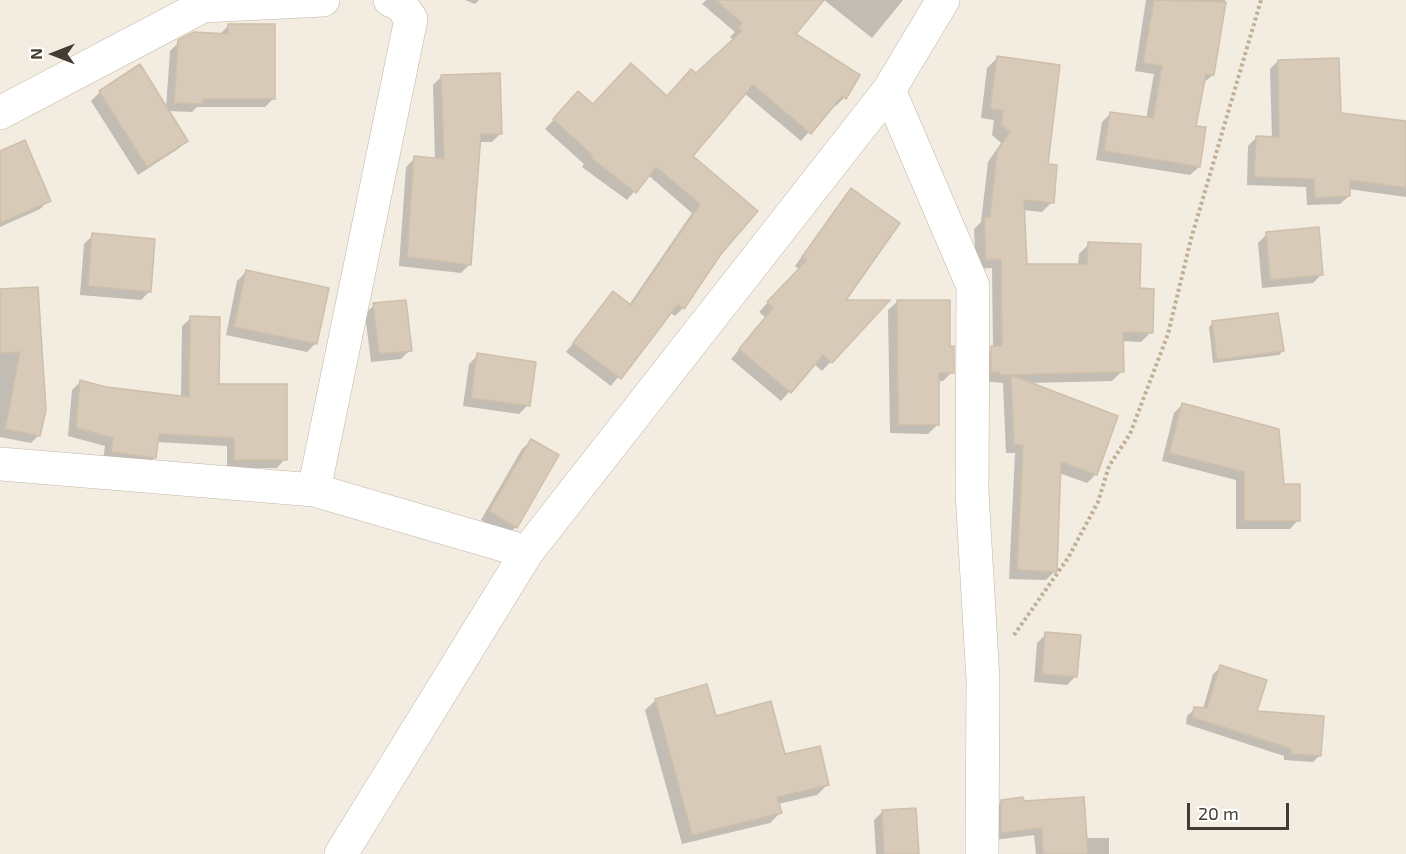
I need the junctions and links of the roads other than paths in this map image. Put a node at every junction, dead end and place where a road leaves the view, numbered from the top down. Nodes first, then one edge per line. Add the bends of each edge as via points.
1 (323, 0) edge
2 (390, 0) edge
3 (943, 0) edge
4 (203, 3) edge
5 (889, 90) junction
6 (0, 113) edge
7 (0, 464) edge
8 (314, 490) junction
9 (527, 552) junction
10 (341, 854) edge
11 (982, 854) edge

1 - 4 street
2 - 8 street via 401,5 411,19
3 - 5 street
4 - 6 street
5 - 9 street
5 - 11 street via 973,286 972,492 983,680
7 - 8 street
8 - 9 street
9 - 10 street

